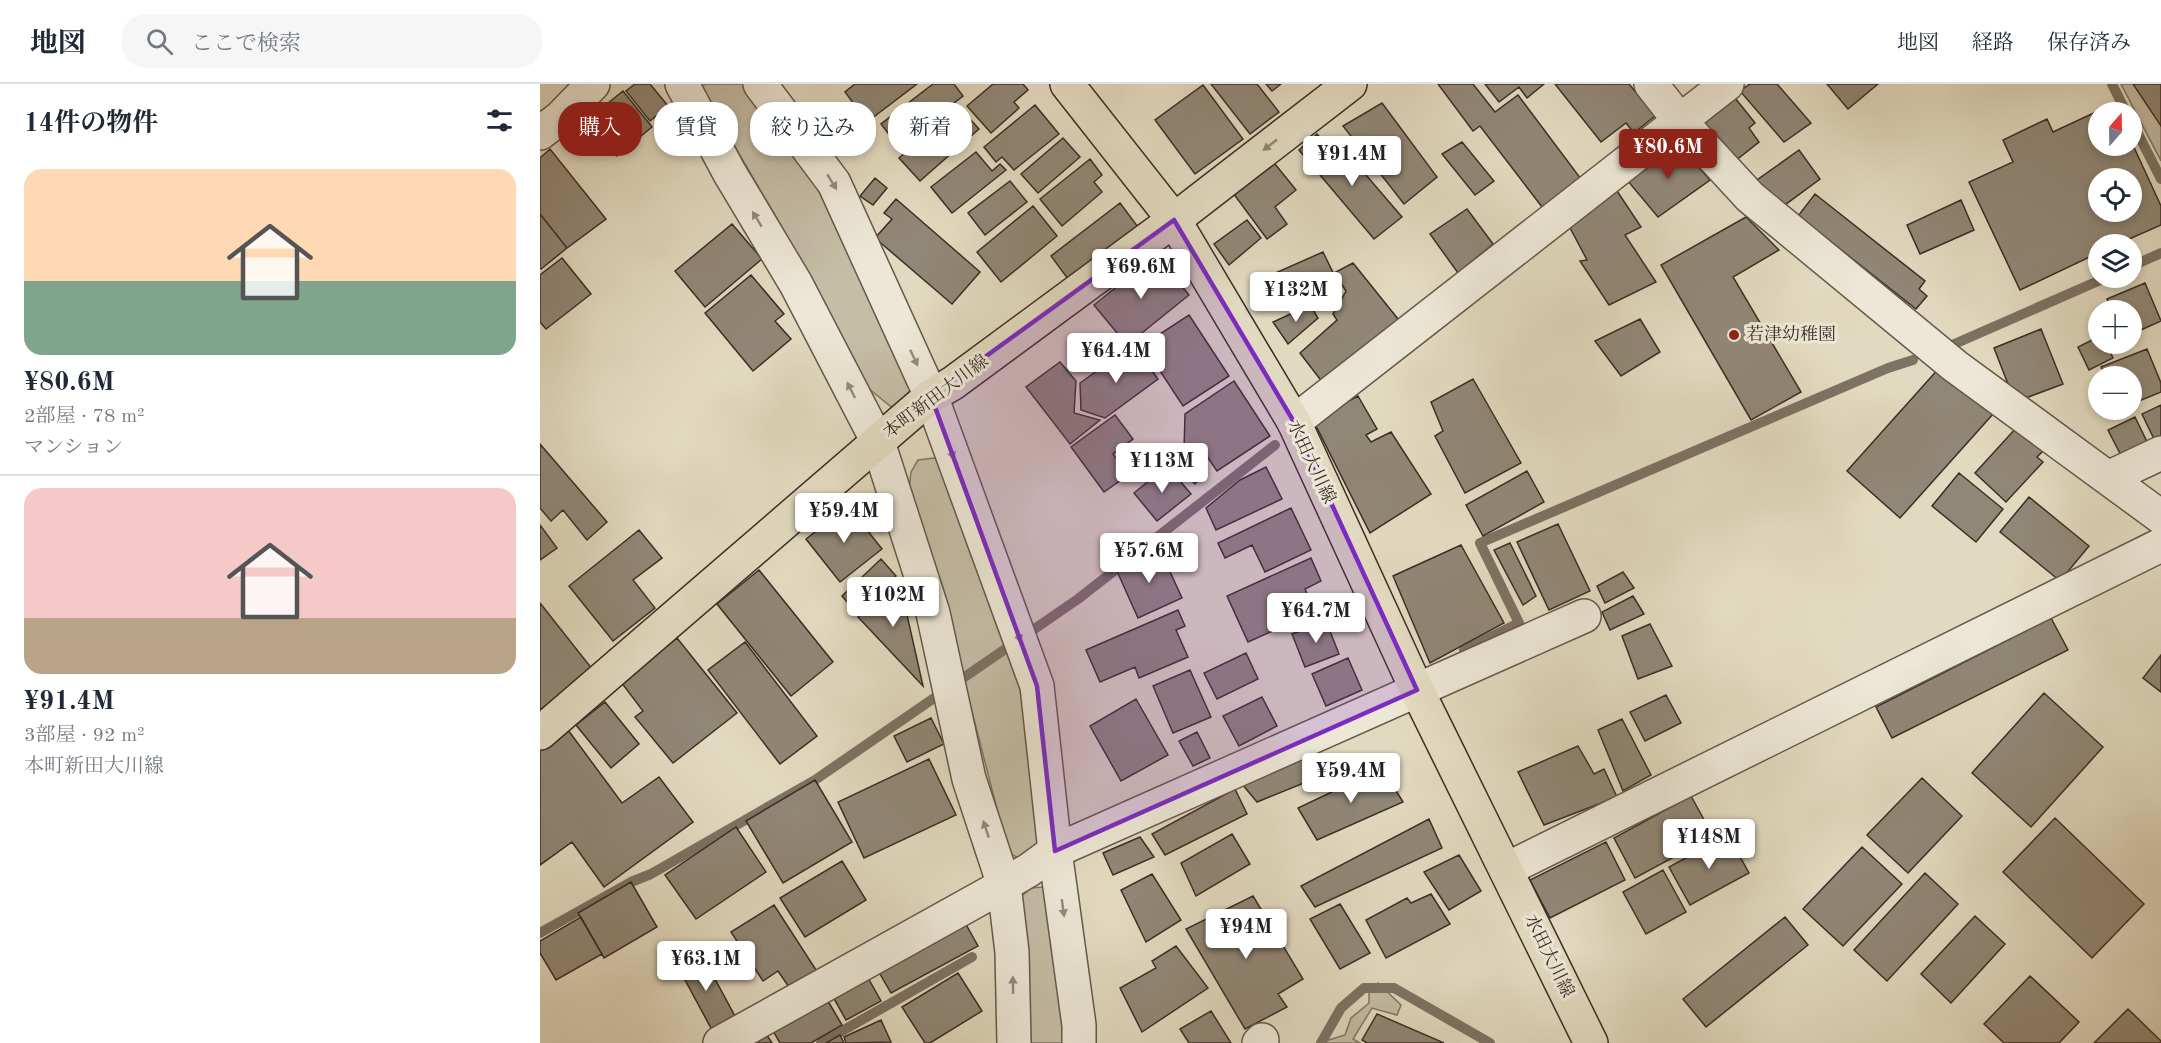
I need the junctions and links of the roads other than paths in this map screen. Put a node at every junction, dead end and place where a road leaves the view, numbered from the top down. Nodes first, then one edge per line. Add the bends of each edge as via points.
1 (593, 84) edge
2 (682, 84) edge
3 (760, 84) edge
4 (1067, 84) edge
5 (1350, 84) edge
6 (1652, 84) edge
7 (1727, 84) edge
8 (547, 116) edge
9 (1680, 121) junction
10 (1174, 220) junction
11 (931, 396) junction
12 (1294, 422) junction
13 (878, 442) junction
14 (2161, 453) edge
15 (2108, 478) junction
16 (2161, 518) edge
17 (2161, 545) edge
18 (1584, 616) dead end
19 (1417, 690) junction
20 (540, 733) edge
21 (1055, 850) junction
22 (1507, 869) junction
23 (1004, 885) junction
24 (720, 1043) edge
25 (1014, 1043) edge
26 (1079, 1043) edge
27 (1567, 1043) edge
28 (1591, 1043) edge

1 - 8 street
13 -> 2 street via 796,284
3 -> 11 street via 834,183
4 - 10 main road, 水田大川線
5 -> 10 main road, 本町新田大川線
6 - 9 street
7 - 9 street
9 - 12 street
9 - 15 street via 1750,197 1955,366
10 - 11 main road, 本町新田大川線
10 - 12 main road, 水田大川線
11 - 13 main road, 本町新田大川線
11 -> 21 street via 1037,686
12 - 19 main road, 水田大川線
13 - 20 main road, 本町新田大川線
23 -> 13 street via 969,779 933,613
14 - 15 street
15 - 16 street
17 - 22 street
18 - 19 street
19 - 21 street
19 - 22 main road, 水田大川線
21 - 23 street
21 -> 26 street
22 - 27 main road, 水田大川線 via 1542,982
22 - 28 main road, 水田大川線
23 - 24 street
25 -> 23 street via 1012,952

